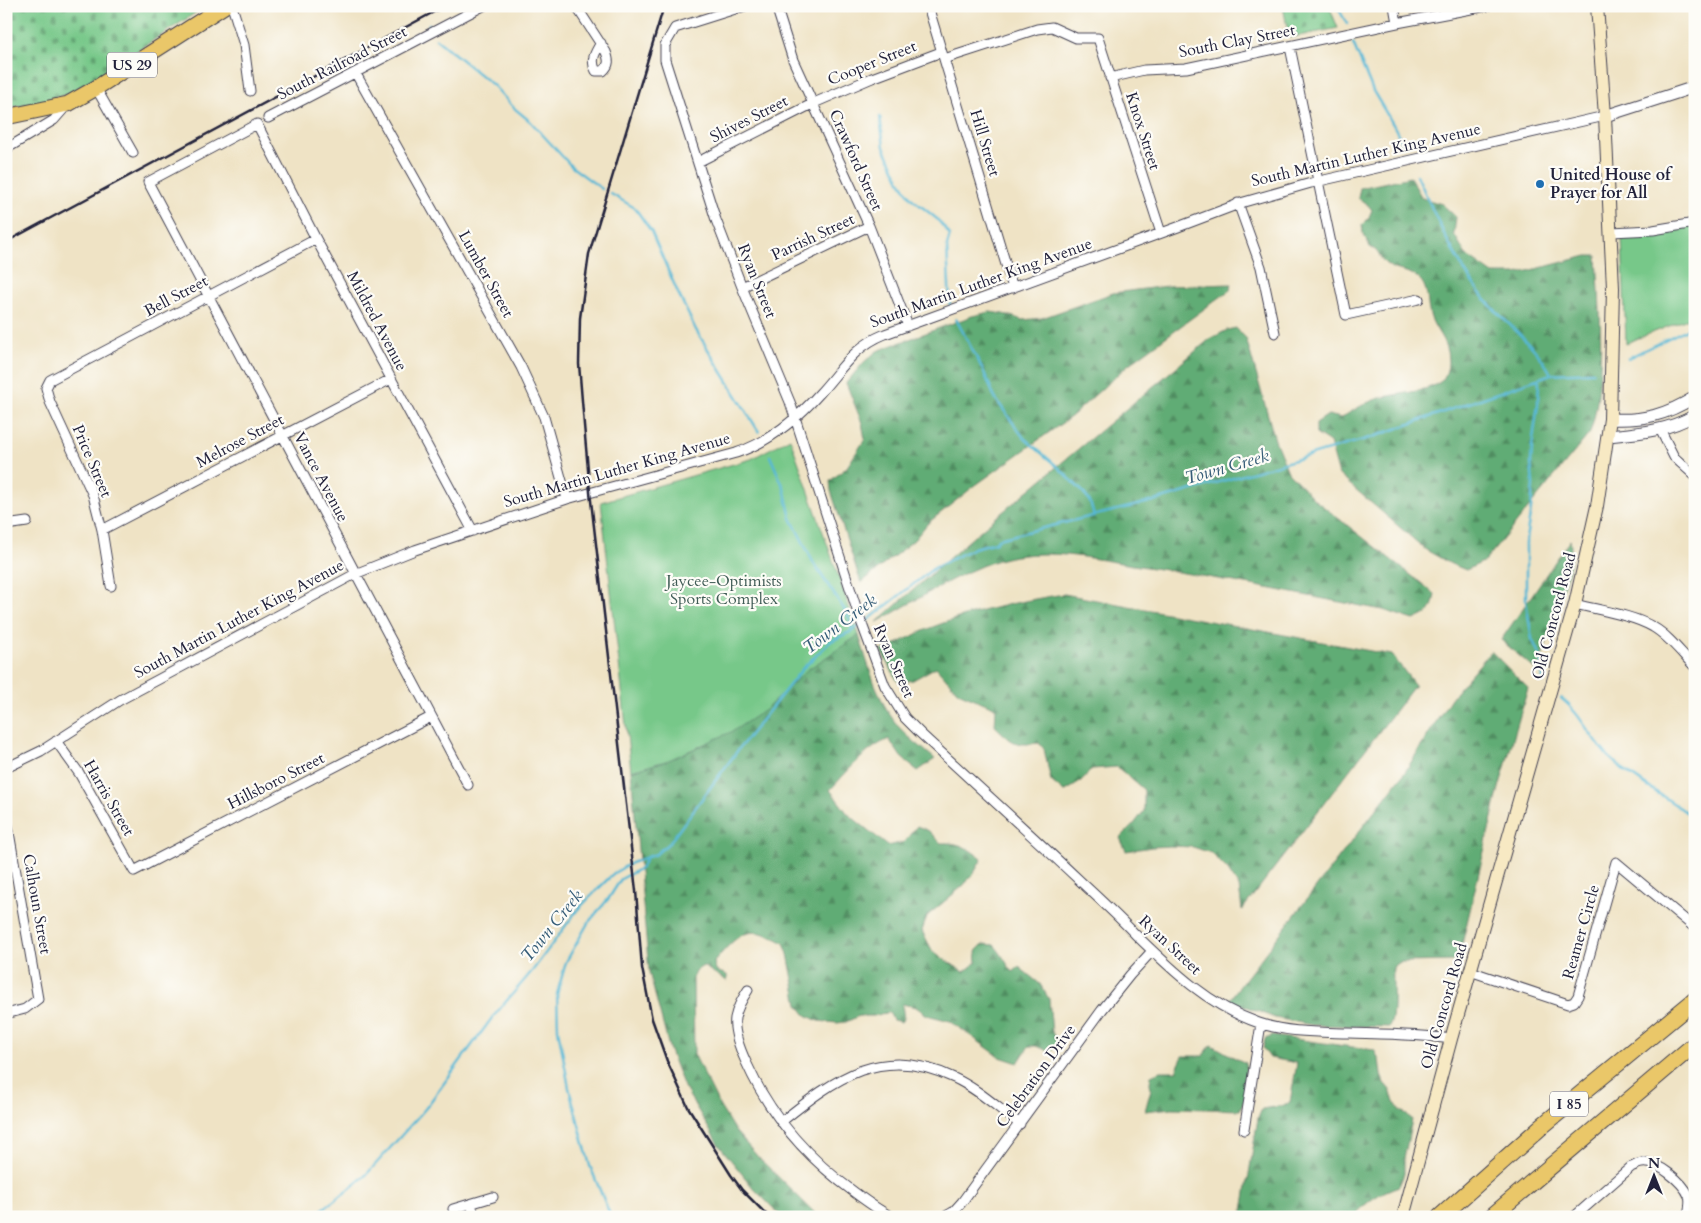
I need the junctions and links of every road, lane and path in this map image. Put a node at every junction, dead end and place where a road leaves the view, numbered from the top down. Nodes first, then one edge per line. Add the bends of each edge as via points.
1 (224, 6) edge
2 (232, 6) edge
3 (483, 6) edge
4 (576, 6) edge
5 (745, 6) edge
6 (776, 6) edge
7 (928, 6) edge
8 (1394, 6) edge
9 (1487, 6) edge
10 (1596, 6) edge
11 (1397, 23) junction
12 (1098, 38) joint
13 (602, 45) dead end
14 (1290, 47) junction
15 (943, 55) junction
16 (356, 74) junction
17 (1110, 78) junction
18 (1695, 87) edge
19 (96, 88) junction
20 (250, 91) dead end
21 (814, 103) junction
22 (68, 104) junction
23 (1605, 116) junction
24 (6, 117) edge
25 (268, 118) dead end
26 (6, 149) edge
27 (132, 152) dead end
28 (698, 162) junction
29 (1319, 181) junction
30 (148, 182) joint
31 (1238, 204) junction
32 (1695, 223) edge
33 (869, 226) junction
34 (1612, 232) junction
35 (1161, 234) junction
36 (316, 239) junction
37 (742, 287) junction
38 (1013, 288) junction
39 (208, 296) junction
40 (1419, 299) dead end
41 (908, 326) junction
42 (1275, 333) dead end
43 (391, 379) junction
44 (50, 380) joint
45 (1695, 398) edge
46 (1695, 404) edge
47 (1695, 415) edge
48 (794, 418) junction
49 (1610, 419) junction
50 (1660, 429) junction
51 (282, 436) junction
52 (1608, 436) junction
53 (1695, 476) edge
54 (567, 500) junction
55 (27, 522) dead end
56 (6, 525) edge
57 (102, 530) junction
58 (473, 531) junction
59 (355, 574) junction
60 (111, 586) dead end
61 (1575, 604) junction
62 (1695, 667) edge
63 (431, 718) junction
64 (56, 741) junction
65 (6, 768) edge
66 (468, 785) dead end
67 (6, 815) edge
68 (134, 871) joint
69 (1695, 928) edge
70 (1152, 951) junction
71 (1470, 971) junction
72 (748, 990) dead end
73 (1695, 1000) edge
74 (6, 1014) edge
75 (1261, 1024) junction
76 (1450, 1039) junction
77 (1695, 1044) edge
78 (781, 1122) junction
79 (1020, 1124) junction
80 (1244, 1130) dead end
81 (493, 1197) dead end
82 (471, 1204) junction
83 (453, 1209) dead end
84 (1686, 1213) edge
85 (1443, 1214) edge
86 (475, 1217) edge
87 (892, 1217) edge
88 (944, 1217) edge
89 (1403, 1217) edge
90 (1491, 1217) edge
91 (1574, 1217) edge

1 - 19 main road, US 29
2 - 20 street via 244,45
3 - 16 street, South Railroad Street
4 - 13 street
5 - 28 street, Ryan Street via 675,28 665,45 665,60
6 - 21 street, Crawford Street via 793,60
7 - 15 street, Hill Street
8 - 11 street
9 - 11 street, South Clay Street
10 - 23 main road, Old Concord Road
11 - 14 street, South Clay Street
12 - 15 street, Cooper Street via 1076,38 1052,28 1037,29
12 - 17 street, Knox Street
14 - 17 street, South Clay Street via 1186,68 1144,70
14 - 29 street
15 - 21 street, Cooper Street via 872,78
15 - 38 street, Hill Street
16 - 25 street, South Railroad Street
16 - 54 street, Lumber Street via 521,367 544,417
17 - 35 street, Knox Street
18 - 23 street, South Martin Luther King Avenue
19 - 22 main road, US 29
19 - 27 street
21 - 28 street, Shives Street
21 - 33 street, Crawford Street
22 - 24 main road, US 29
22 - 26 street via 54,120
23 - 29 street, South Martin Luther King Avenue
23 - 34 main road, Old Concord Road
28 - 37 street, Ryan Street
29 - 31 street, South Martin Luther King Avenue
29 - 40 street via 1346,315
30 - 36 street, Mildred Avenue via 256,124
30 - 39 street, Vance Avenue
31 - 35 street, South Martin Luther King Avenue
31 - 42 street via 1262,267
32 - 34 street
33 - 37 street, Parrish Street
33 - 41 street, Crawford Street
34 - 49 main road, Old Concord Road
35 - 38 street, South Martin Luther King Avenue
36 - 39 street, Bell Street
36 - 43 street, Mildred Avenue
37 - 48 street, Ryan Street
38 - 41 street, South Martin Luther King Avenue
39 - 44 street, Bell Street
39 - 51 street, Vance Avenue
41 - 48 street, South Martin Luther King Avenue via 875,338 856,350 816,398
43 - 51 street, Melrose Street
43 - 58 street, Mildred Avenue
44 - 57 street, Price Street via 46,388 50,402 94,494
45 - 49 street via 1646,418
46 - 50 street via 1661,422
47 - 50 street
48 - 54 street, South Martin Luther King Avenue via 767,439 742,451
48 - 70 street, Ryan Street via 859,616 886,686 905,718
49 - 52 main road, Old Concord Road
50 - 52 street
50 - 53 street via 1674,457
51 - 57 street, Melrose Street
51 - 59 street, Vance Avenue
52 - 61 main road, Old Concord Road via 1597,506
54 - 58 street, South Martin Luther King Avenue
55 - 56 street
57 - 60 street, Price Street
58 - 59 street, South Martin Luther King Avenue
59 - 63 street, Vance Avenue
59 - 64 street, South Martin Luther King Avenue via 120,700
61 - 62 street via 1652,626
61 - 71 main road, Old Concord Road
63 - 66 street, Vance Avenue
63 - 68 street, Hillsboro Street
64 - 65 street, South Martin Luther King Avenue
64 - 68 street, Harris Street
67 - 74 street, Calhoun Street via 38,999 25,1009
69 - 71 street, Reamer Circle via 1616,862 1574,1002 1568,1004
70 - 75 street, Ryan Street via 1216,1004
70 - 79 street, Celebration Drive via 1102,1010
71 - 76 main road, Old Concord Road
72 - 78 street via 735,1019 736,1033 753,1078
73 - 85 highway, I 85 via 1542,1126
75 - 76 street, Ryan Street via 1303,1032
75 - 80 street
76 - 89 main road, Old Concord Road
77 - 90 highway, I 85
78 - 79 street via 837,1080 866,1068 894,1063 925,1067 954,1078
78 - 87 street via 801,1147 835,1178
79 - 88 street, Celebration Drive via 962,1202
81 - 82 street
82 - 83 street
82 - 86 street
84 - 91 street via 1690,1201 1678,1182 1653,1164 1642,1163 1631,1167

